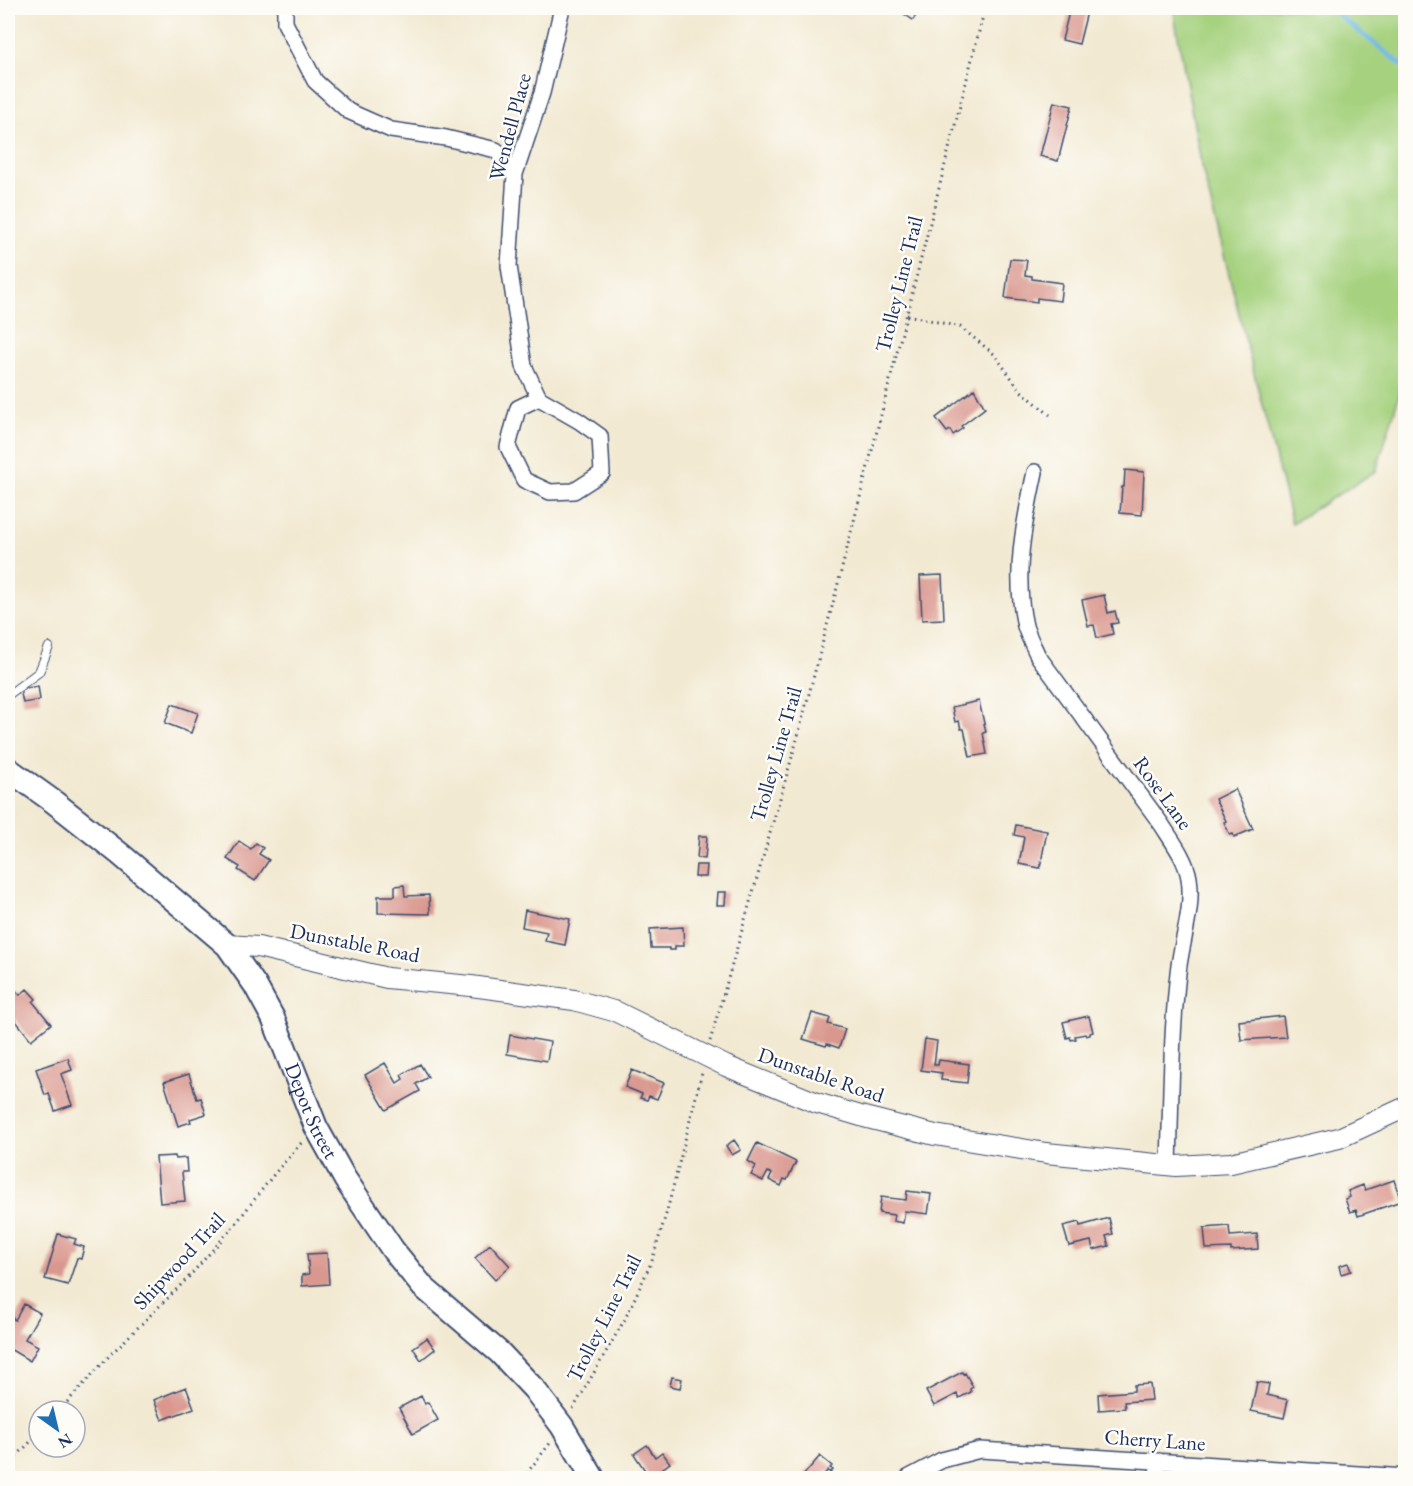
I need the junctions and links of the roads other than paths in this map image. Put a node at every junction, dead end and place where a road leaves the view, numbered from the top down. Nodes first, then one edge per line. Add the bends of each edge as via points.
1 (285, 8) edge
2 (562, 8) edge
3 (515, 174) junction
4 (539, 398) junction
5 (1035, 472) dead end
6 (49, 647) dead end
7 (8, 695) edge
8 (8, 769) edge
9 (227, 945) junction
10 (1406, 1107) edge
11 (1169, 1165) junction
12 (1159, 1461) junction
13 (1344, 1476) edge
14 (1406, 1477) edge
15 (593, 1479) edge
16 (908, 1479) edge
17 (1156, 1479) edge

1 - 3 street via 285,23 315,81 348,111 391,130 496,150
2 - 3 street, Wendell Place via 542,93
3 - 4 street, Wendell Place via 509,266 524,366
4 - 4 street via 600,436 602,473 574,491 550,492 525,480 508,447 518,408
5 - 11 street, Rose Lane via 1023,530 1019,578 1026,627 1038,656 1162,825 1189,877 1190,899 1178,972 1171,1068
6 - 7 lane via 39,672
8 - 9 main road, Depot Street via 120,854
9 - 11 street, Dunstable Road via 258,947 387,978 574,1000 617,1012 772,1086 864,1117 935,1135 1046,1153
9 - 15 main road, Depot Street via 273,1018 316,1127 350,1187 393,1250 423,1287 500,1353 534,1389 562,1426
10 - 11 street, Dunstable Road via 1339,1138 1305,1147 1231,1163
12 - 13 street, Cherry Lane
12 - 16 street, Cherry Lane via 980,1450 942,1460
12 - 17 street
13 - 14 street, Cherry Lane

